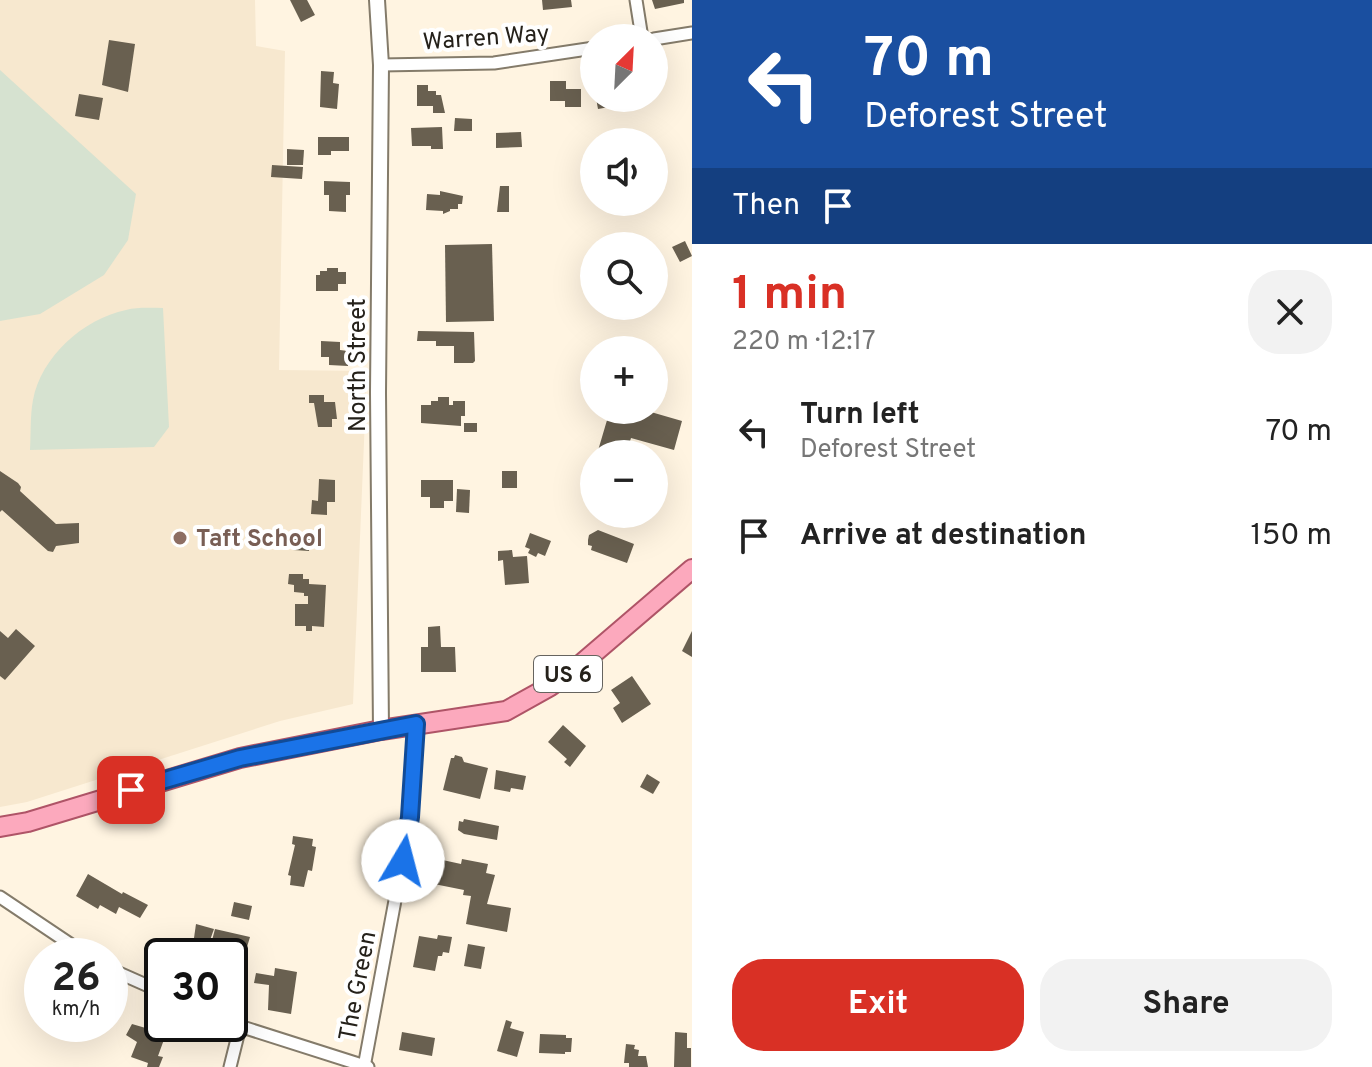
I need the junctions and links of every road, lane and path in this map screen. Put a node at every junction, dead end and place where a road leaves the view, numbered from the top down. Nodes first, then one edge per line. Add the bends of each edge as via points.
1 (377, 0) edge
2 (636, 0) edge
3 (640, 24) edge
4 (692, 33) edge
5 (668, 37) edge
6 (580, 50) edge
7 (381, 65) junction
8 (692, 569) edge
9 (416, 724) junction
10 (381, 730) junction
11 (0, 827) edge
12 (0, 897) edge
13 (61, 938) edge
14 (248, 1029) edge
15 (233, 1042) edge
16 (230, 1067) edge
17 (365, 1067) edge

1 - 7 street, North Street
2 - 3 street
4 - 5 street
6 - 7 street, Warren Way via 494,63
7 - 10 street, North Street
8 - 9 main road, US 6 via 580,665 517,705
9 - 10 main road, US 6
9 - 17 street, The Green via 405,849
10 - 11 main road, US 6 via 240,758
12 - 13 street
14 - 17 street
15 - 16 street

